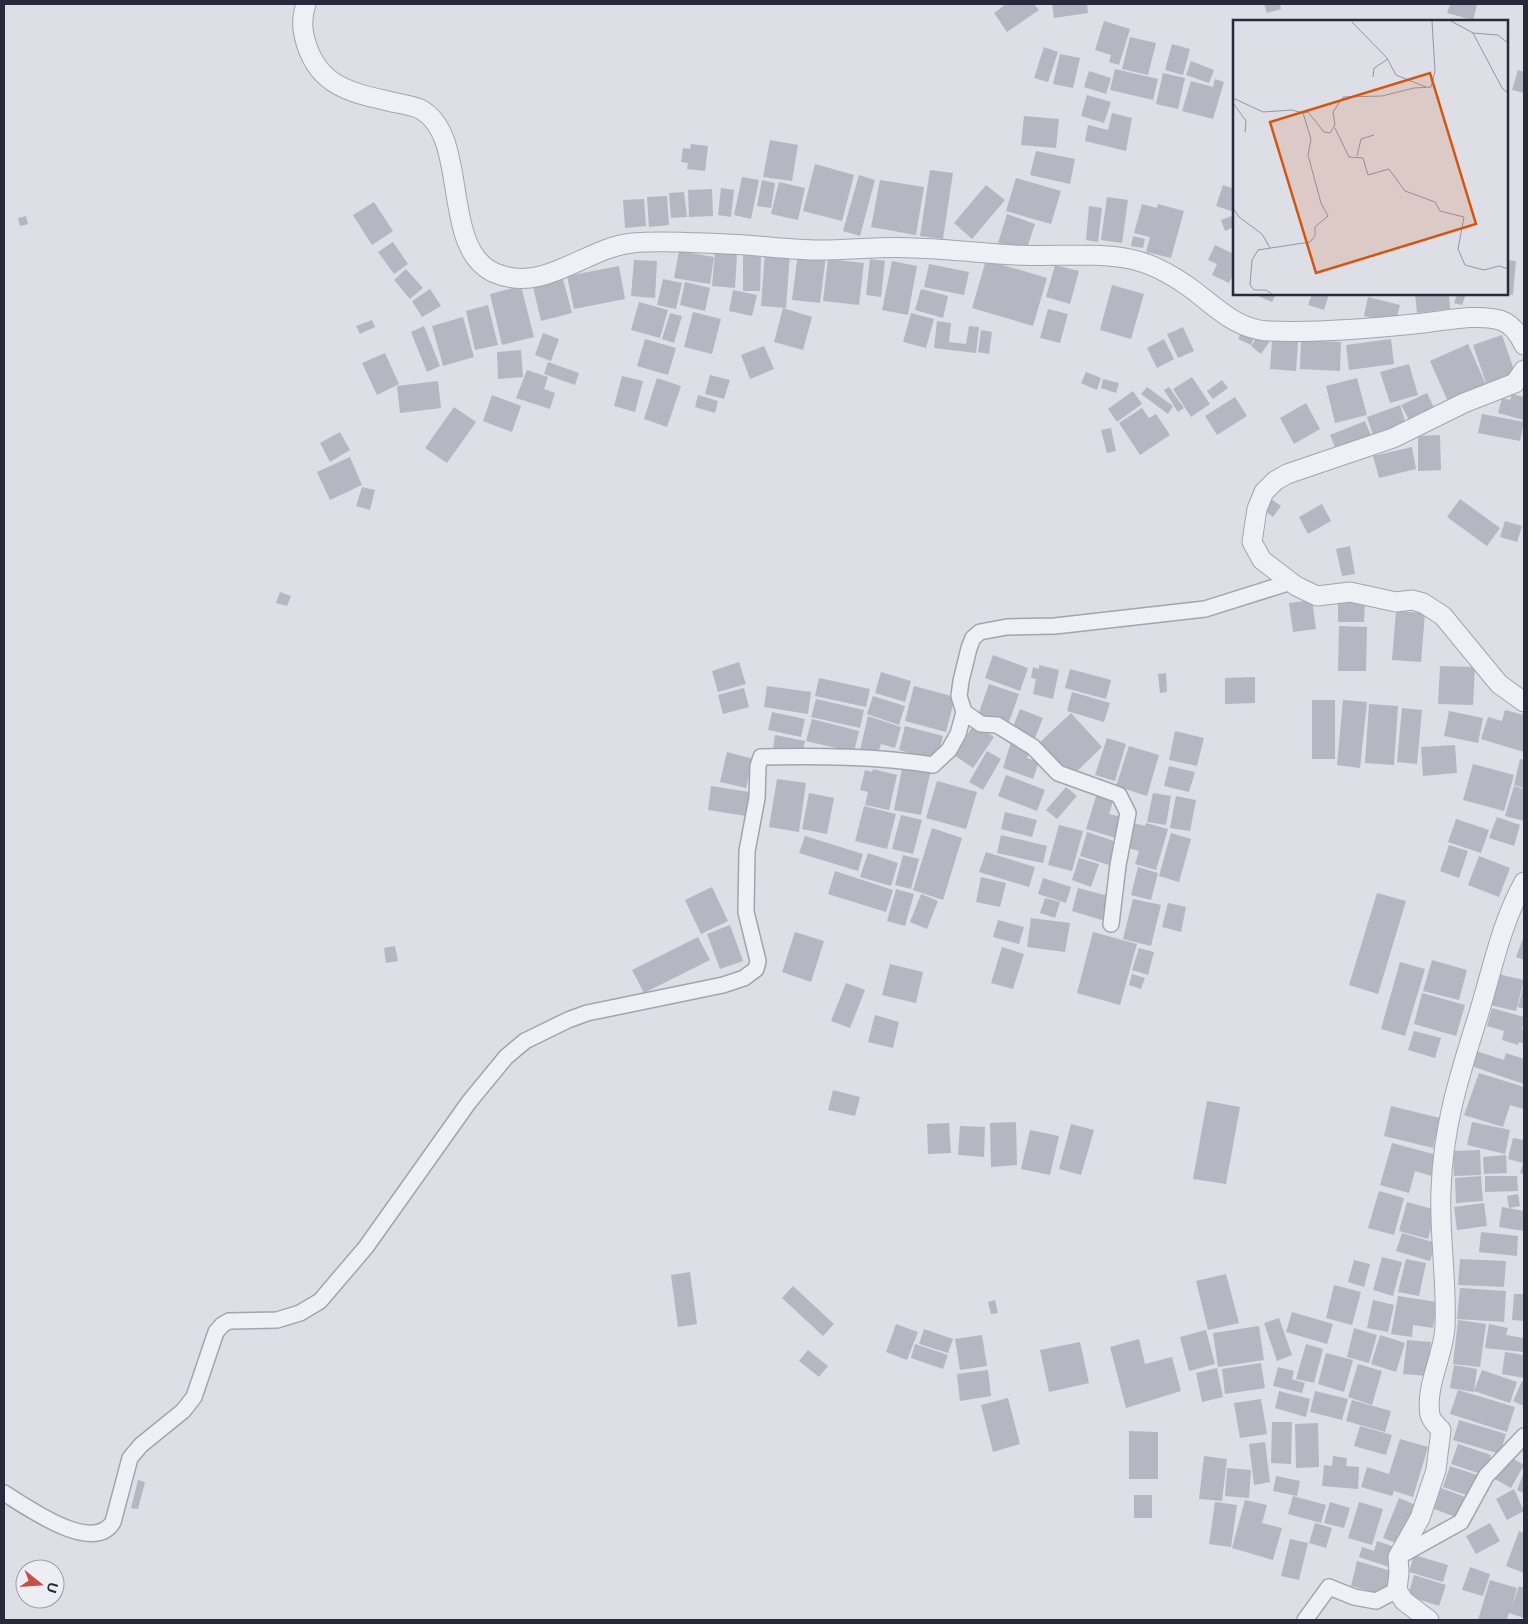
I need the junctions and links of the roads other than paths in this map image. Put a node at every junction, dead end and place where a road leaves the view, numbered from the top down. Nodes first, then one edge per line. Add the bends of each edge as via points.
1 (306, 4) edge
2 (1521, 335) edge
3 (1524, 370) edge
4 (1291, 582) junction
5 (1524, 702) edge
6 (964, 712) junction
7 (1524, 882) edge
8 (1111, 924) dead end
9 (1524, 1436) edge
10 (4, 1493) edge
11 (1398, 1558) junction
12 (1397, 1590) junction
13 (1305, 1620) edge
14 (1429, 1620) edge

1 - 2 street via 302,32 310,54 323,74 347,91 416,107 432,116 446,145 466,236 481,263 495,273 540,277 597,252 633,243 730,244 816,250 912,247 1040,256 1113,256 1136,260 1165,272 1229,318 1256,330 1353,330 1482,318 1505,322
3 - 4 street via 1515,383 1464,403 1393,438 1274,481 1264,492 1257,509 1252,542 1262,560
4 - 5 street via 1317,596 1350,592 1396,602 1423,602 1443,616 1498,684
4 - 6 street via 1205,609 980,632 969,648 961,681 959,696
6 - 8 street via 981,724 997,725 1033,747 1058,773 1119,795 1128,813
6 - 10 street via 949,750 933,765 830,756 761,757 757,798 746,851 746,912 758,961 751,975 723,985 606,1008 575,1018 526,1041 506,1057 469,1102 366,1247 320,1301 300,1313 277,1320 222,1324 216,1332 194,1397 183,1411 130,1458 116,1512 108,1529 94,1535 82,1533 55,1523
7 - 11 street via 1509,909 1450,1107 1441,1191 1446,1270 1445,1328 1430,1396 1430,1417 1440,1430 1436,1470 1420,1518
9 - 11 street via 1486,1476 1461,1522
11 - 12 street
12 - 13 street via 1376,1601 1329,1587
12 - 14 street via 1404,1602

